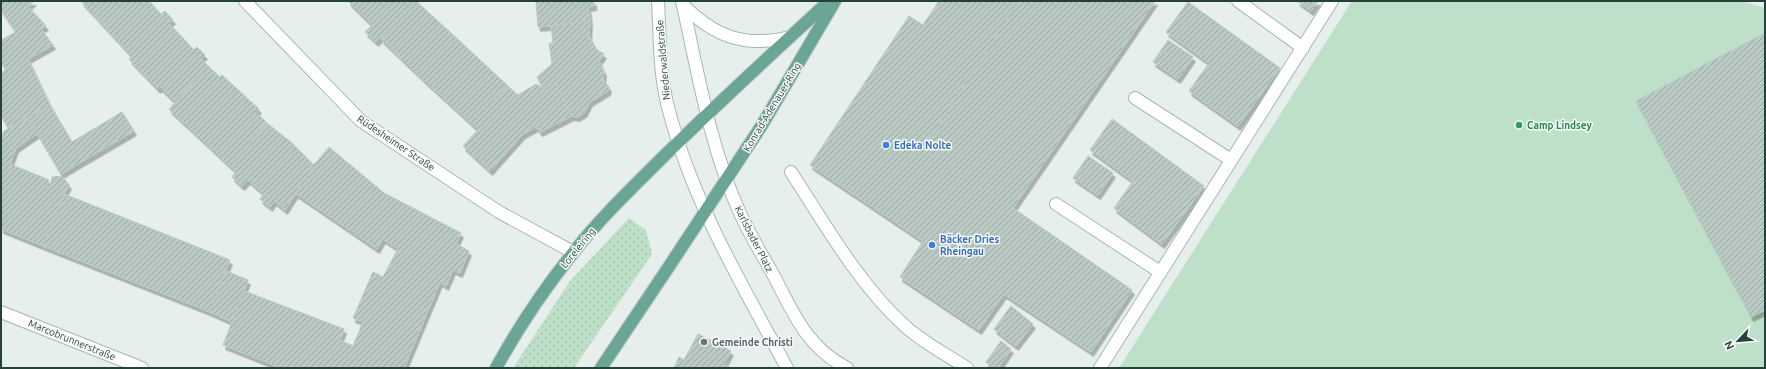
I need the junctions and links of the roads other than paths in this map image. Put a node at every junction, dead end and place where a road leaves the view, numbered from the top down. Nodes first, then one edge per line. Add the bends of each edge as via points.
1 (245, 1) edge
2 (658, 1) edge
3 (829, 1) edge
4 (835, 1) edge
5 (1238, 1) edge
6 (1332, 1) edge
7 (682, 3) edge
8 (790, 37) junction
9 (1303, 48) junction
10 (1136, 98) dead end
11 (706, 115) junction
12 (678, 142) junction
13 (1231, 160) junction
14 (791, 172) dead end
15 (727, 179) junction
16 (1056, 204) dead end
17 (705, 212) junction
18 (573, 252) junction
19 (1160, 272) junction
20 (1, 312) edge
21 (766, 328) junction
22 (142, 368) edge
23 (496, 368) edge
24 (601, 368) edge
25 (787, 368) edge
26 (797, 368) edge
27 (847, 368) edge
28 (967, 368) edge
29 (1100, 368) edge

1 - 18 street, Rüdesheimer Straße via 361,121 499,212
2 - 12 street, Niederwaldstraße via 663,83
3 - 8 main road
4 - 15 main road, Konrad-Adenauer-Ring
5 - 9 street
6 - 9 street
7 - 8 street via 709,28 728,36 756,42
7 - 11 street
8 - 11 main road
9 - 13 street
10 - 13 street
11 - 12 main road
11 - 15 street, Karlsbader Platz
12 - 17 street
12 - 18 main road, Loreleiring
13 - 19 street
14 - 28 street via 870,289 887,308 907,328
15 - 17 main road, Konrad-Adenauer-Ring
15 - 27 street, Karlsbader Platz via 748,229 804,332 823,352
16 - 19 street
17 - 21 street
17 - 24 main road
18 - 23 main road, Loreleiring via 510,342
19 - 29 street
20 - 22 street, Marcobrunnerstraße
21 - 25 street
21 - 26 street

